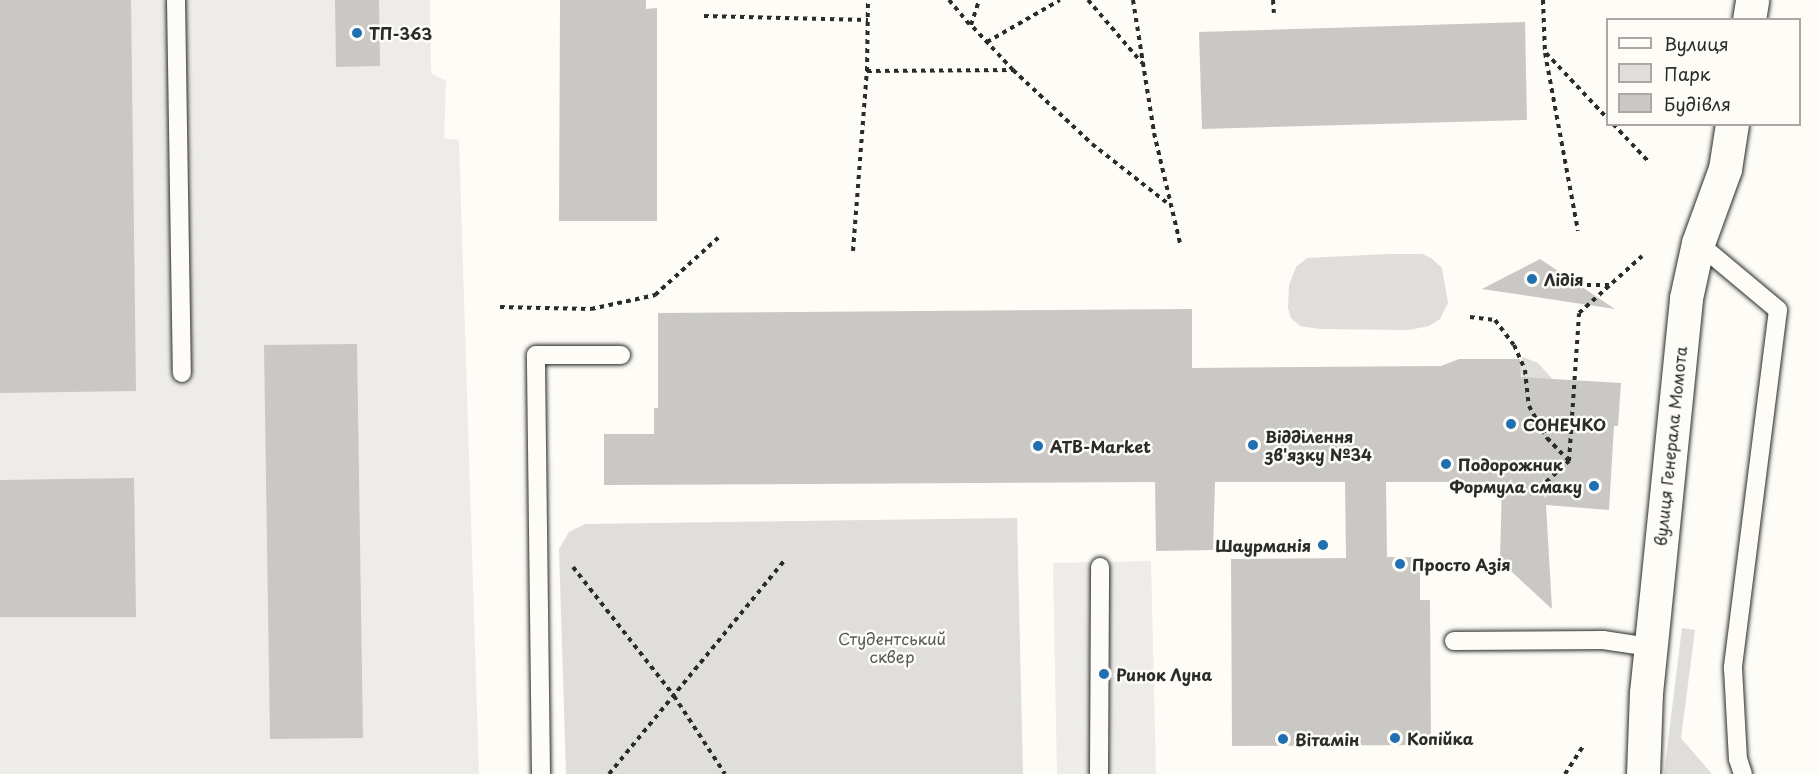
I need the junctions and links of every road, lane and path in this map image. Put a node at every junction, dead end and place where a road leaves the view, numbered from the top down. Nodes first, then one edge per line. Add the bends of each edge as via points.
1 (176, 0) edge
2 (868, 0) edge
3 (950, 0) edge
4 (979, 0) edge
5 (1060, 0) edge
6 (1088, 0) edge
7 (1133, 0) edge
8 (1273, 0) edge
9 (1543, 0) edge
10 (1752, 0) edge
11 (1274, 13) dead end
12 (704, 16) dead end
13 (1749, 18) edge
14 (868, 20) junction
15 (971, 25) junction
16 (987, 42) junction
17 (1545, 53) junction
18 (1143, 63) junction
19 (1013, 70) junction
20 (867, 71) junction
21 (1606, 116) edge
22 (1615, 126) edge
23 (1732, 126) edge
24 (1647, 160) dead end
25 (1171, 206) junction
26 (1578, 231) dead end
27 (719, 237) dead end
28 (1180, 243) dead end
29 (1698, 243) junction
30 (853, 251) dead end
31 (1641, 256) dead end
32 (1560, 285) dead end
33 (1610, 285) junction
34 (500, 307) dead end
35 (1470, 317) dead end
36 (621, 355) dead end
37 (182, 373) dead end
38 (1569, 461) junction
39 (1533, 494) dead end
40 (538, 522) junction
41 (785, 560) dead end
42 (1100, 567) dead end
43 (1454, 641) dead end
44 (1650, 647) junction
45 (674, 696) junction
46 (1583, 746) dead end
47 (541, 774) edge
48 (609, 774) edge
49 (725, 774) edge
50 (1099, 774) edge
51 (1565, 774) edge
52 (1643, 774) edge
53 (1743, 774) edge

1 - 37 lane
2 - 14 path
3 - 15 path
4 - 15 path
5 - 16 path
6 - 18 path
7 - 18 path
8 - 11 path
9 - 17 path
10 - 13 street
12 - 14 path
14 - 20 path
15 - 16 path
16 - 19 path
17 - 21 path
17 - 26 path
18 - 25 path
19 - 20 path
19 - 25 path via 1092,144
20 - 30 path
22 - 24 path
23 - 29 street, вулиця Генерала Момота via 1725,168
25 - 28 path
27 - 34 path via 655,295 591,309
29 - 44 street, вулиця Генерала Момота via 1681,340
29 - 53 lane via 1778,310 1733,668 1738,759
31 - 33 path
32 - 33 path
33 - 38 path via 1579,312
35 - 38 path via 1495,320 1514,345 1525,370 1529,406 1547,438
36 - 40 lane via 536,355
38 - 39 path
40 - 45 path
40 - 47 lane
41 - 45 path
42 - 50 lane
43 - 44 lane via 1603,640
44 - 52 street, вулиця Генерала Момота
45 - 48 path
45 - 49 path
46 - 51 path

